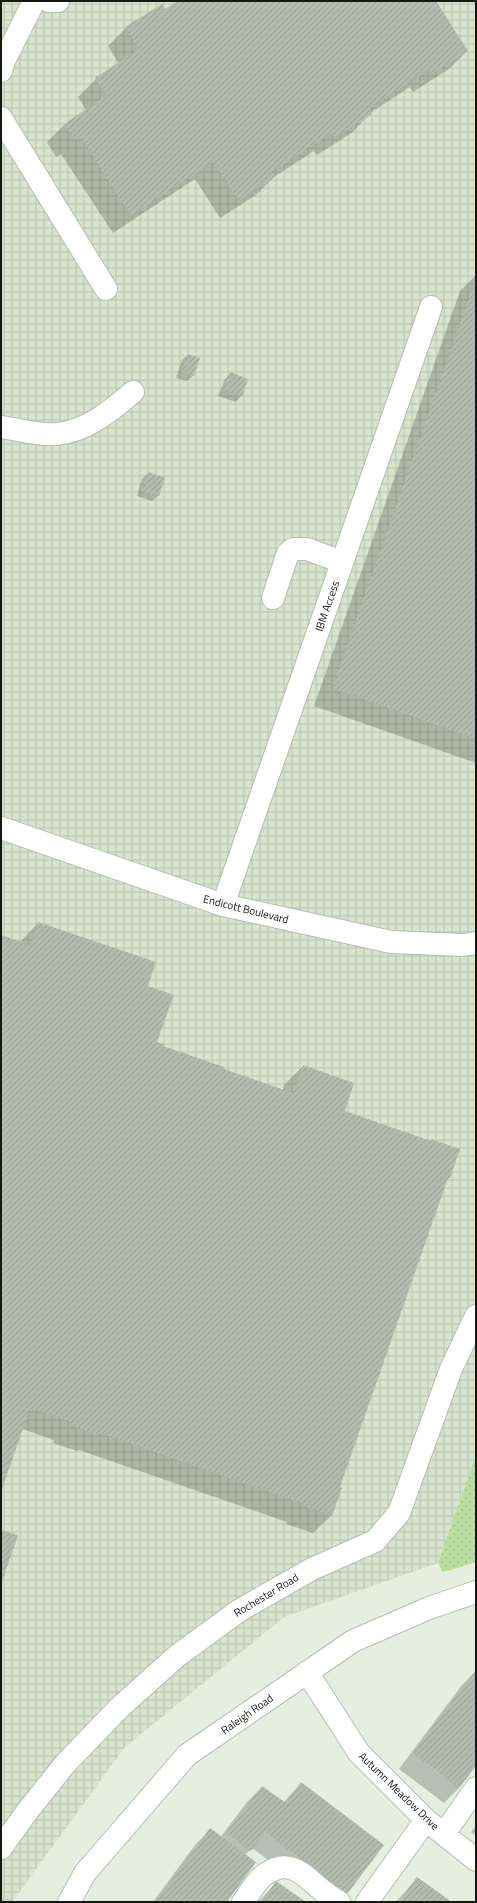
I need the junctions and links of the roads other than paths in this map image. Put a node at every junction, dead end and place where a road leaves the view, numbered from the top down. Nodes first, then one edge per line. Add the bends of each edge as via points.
1 (34, 1) edge
2 (49, 1) edge
3 (58, 1) edge
4 (1, 71) edge
5 (1, 118) edge
6 (106, 289) dead end
7 (431, 307) dead end
8 (133, 392) dead end
9 (1, 427) edge
10 (342, 562) junction
11 (273, 598) dead end
12 (1, 828) edge
13 (223, 905) junction
14 (476, 943) edge
15 (476, 1316) edge
16 (476, 1592) edge
17 (307, 1672) junction
18 (476, 1788) edge
19 (426, 1820) junction
20 (444, 1834) junction
21 (1, 1848) edge
22 (476, 1860) edge
23 (69, 1902) edge
24 (243, 1902) edge
25 (339, 1902) edge
26 (367, 1902) edge

1 - 4 street
2 - 3 street
5 - 6 street
7 - 10 street, IBM Access
8 - 9 street via 110,411 74,431 55,434
10 - 11 street via 307,549 293,549 288,554
10 - 13 street, IBM Access
12 - 13 street, Endicott Boulevard
13 - 14 street, Endicott Boulevard via 391,942 463,945
15 - 21 street, Rochester Road via 451,1369 399,1513 375,1541 312,1569 240,1610 177,1656 119,1708 65,1764
16 - 17 street, Raleigh Road via 428,1608 353,1641
17 - 19 street, Autumn Meadow Drive via 359,1753
17 - 23 street, Raleigh Road via 187,1755 85,1873
18 - 20 street
19 - 20 street, Autumn Meadow Drive
19 - 26 street
20 - 22 street, Autumn Meadow Drive
24 - 25 street via 264,1875 279,1868 289,1867 304,1874

